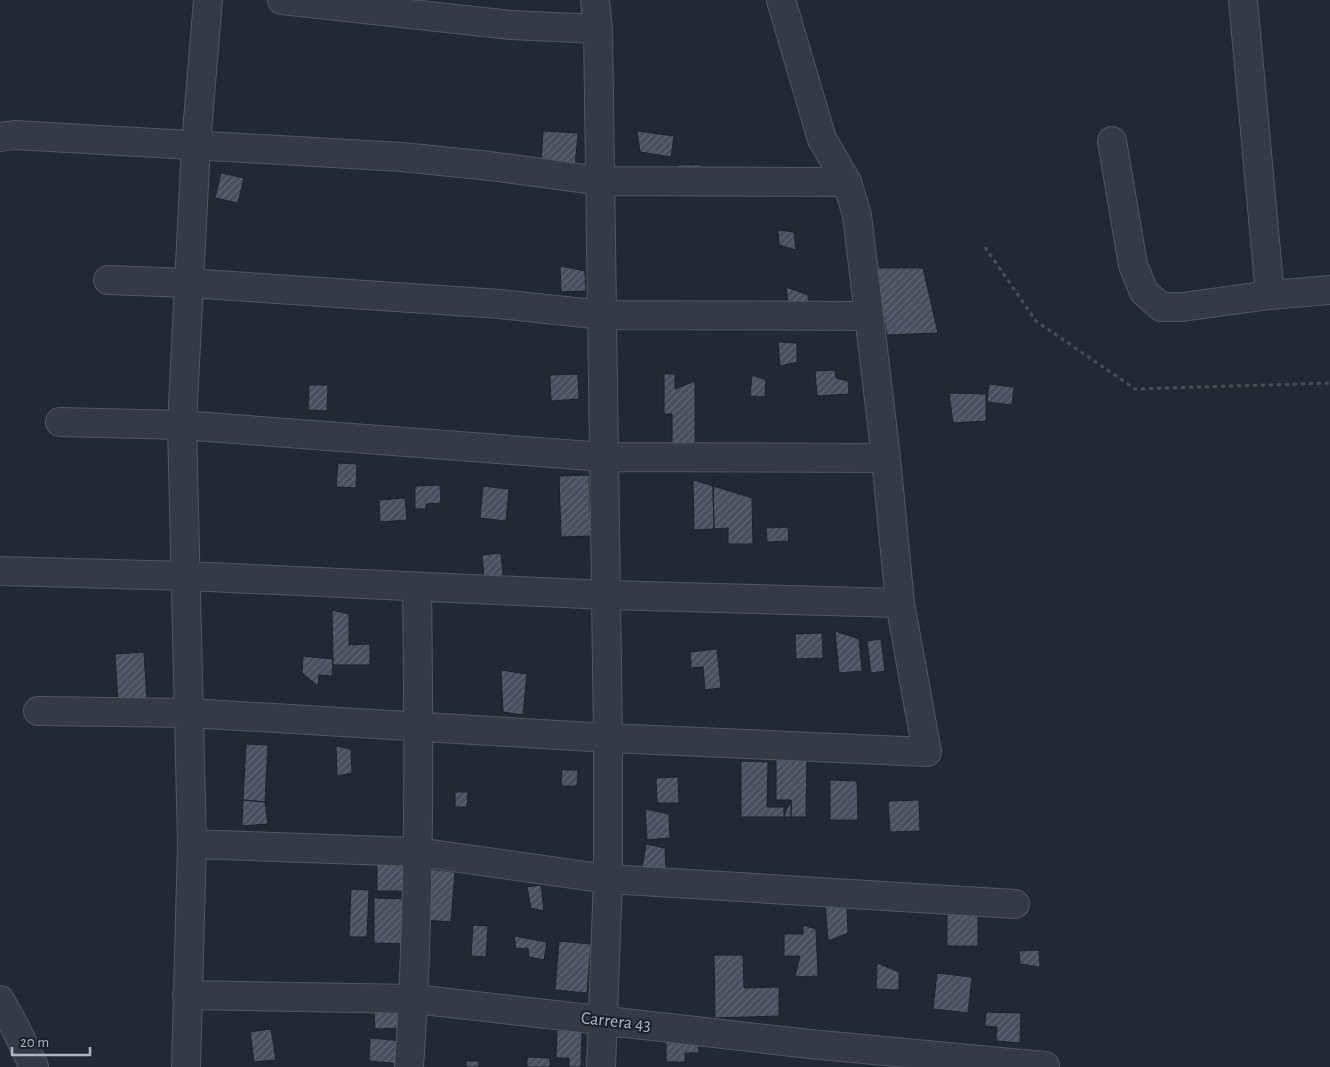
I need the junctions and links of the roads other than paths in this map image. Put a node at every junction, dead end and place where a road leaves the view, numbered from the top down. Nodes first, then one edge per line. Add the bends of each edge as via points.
1 (208, 0) edge
2 (282, 0) edge
3 (595, 0) edge
4 (781, 0) edge
5 (1243, 0) edge
6 (598, 29) junction
7 (0, 137) edge
8 (1112, 141) dead end
9 (196, 144) junction
10 (600, 182) junction
11 (847, 182) junction
12 (108, 280) dead end
13 (188, 283) junction
14 (1330, 290) edge
15 (1270, 295) junction
16 (602, 314) junction
17 (869, 316) junction
18 (60, 422) dead end
19 (182, 425) junction
20 (604, 457) junction
21 (886, 458) junction
22 (0, 571) edge
23 (187, 576) junction
24 (417, 587) junction
25 (606, 595) junction
26 (900, 603) junction
27 (38, 711) dead end
28 (190, 713) junction
29 (419, 727) junction
30 (608, 738) junction
31 (192, 844) junction
32 (417, 852) junction
33 (608, 879) junction
34 (1015, 904) dead end
35 (187, 995) junction
36 (414, 999) junction
37 (0, 1000) edge
38 (603, 1021) junction
39 (804, 1056) edge
40 (1045, 1066) edge
41 (34, 1067) edge
42 (186, 1067) edge
43 (409, 1067) edge
44 (600, 1067) edge

1 - 9 street
2 - 6 street via 511,25
3 - 6 street
4 - 11 street via 822,139
5 - 15 street
6 - 10 street
7 - 9 street via 15,135
8 - 15 street via 1133,265 1144,292 1161,307
9 - 10 street via 402,156
9 - 13 street
10 - 11 street
10 - 16 street
11 - 17 street via 857,215
12 - 13 street
13 - 16 street
13 - 19 street
14 - 15 street
16 - 17 street
16 - 20 street
17 - 21 street
18 - 19 street
19 - 20 street
19 - 23 street
20 - 21 street
20 - 25 street
21 - 26 street
22 - 23 street
23 - 24 street
23 - 28 street
24 - 25 street
24 - 29 street
25 - 26 street
25 - 30 street
26 - 30 street via 927,752
27 - 28 street
28 - 29 street
28 - 31 street
29 - 30 street
29 - 32 street
30 - 33 street
31 - 32 street
31 - 35 street
32 - 33 street
32 - 36 street
33 - 34 street
33 - 38 street
35 - 36 street, Carrera 43
35 - 42 street
36 - 38 street, Carrera 43
36 - 43 street
37 - 41 street
38 - 39 street, Carrera 43
38 - 44 street
39 - 40 street, Carrera 43

